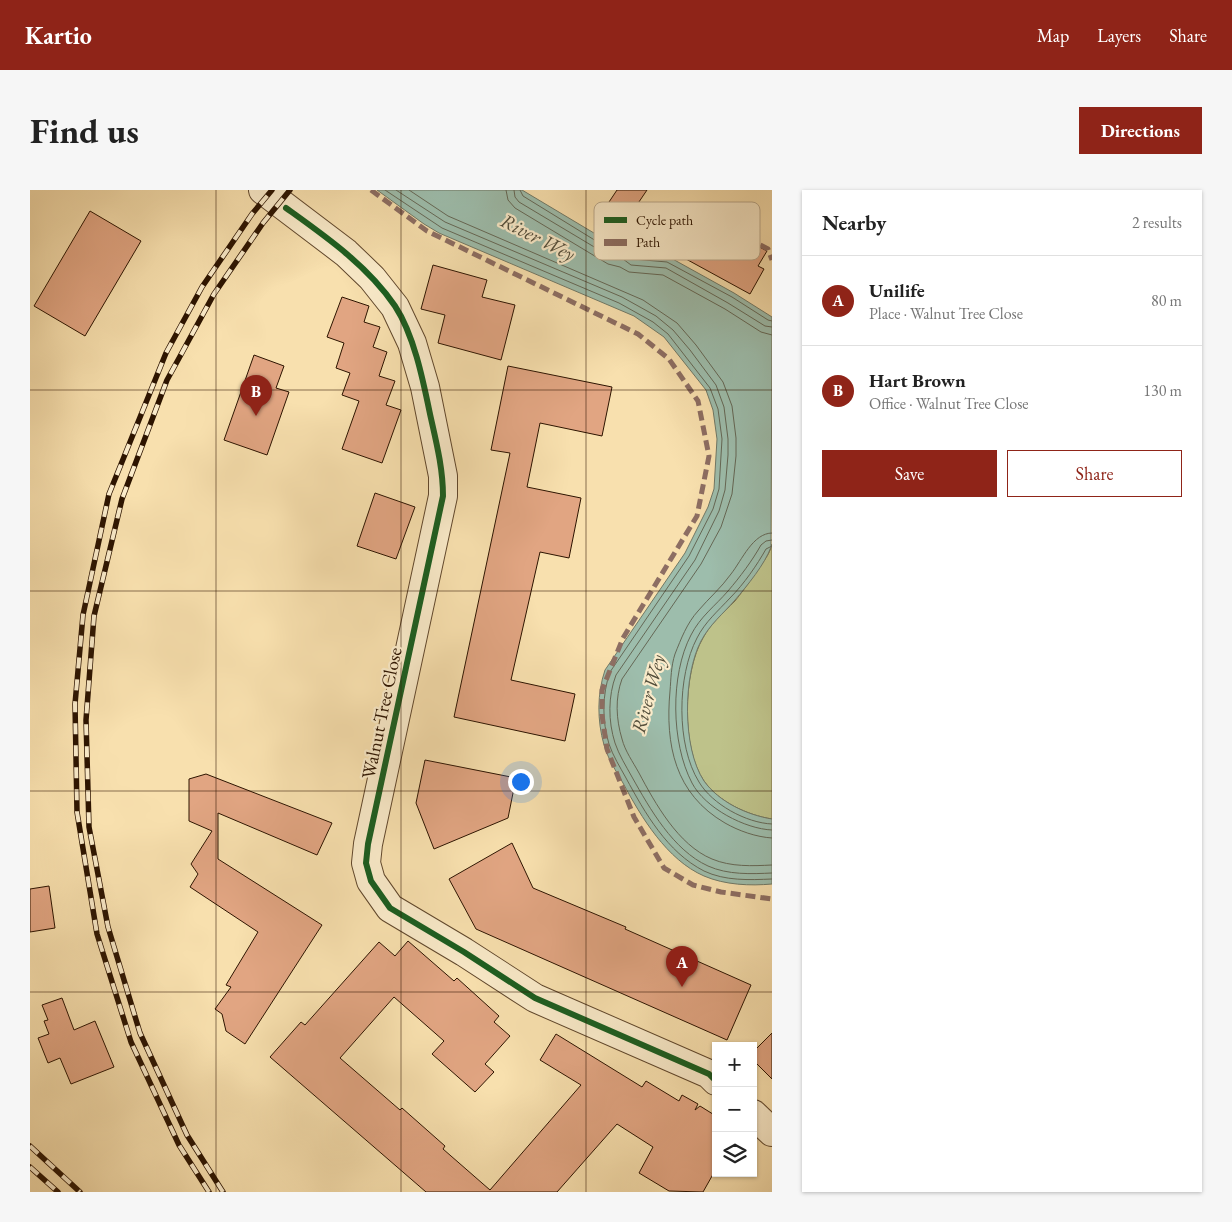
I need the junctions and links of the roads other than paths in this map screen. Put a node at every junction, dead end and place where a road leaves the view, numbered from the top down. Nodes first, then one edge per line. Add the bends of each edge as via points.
1 (263, 190) edge
2 (712, 1077) edge
3 (757, 1118) edge
4 (772, 1132) edge

1 - 2 street, Walnut Tree Close via 346,253 396,307 412,343 425,387 442,476 441,504 368,844 366,863 371,881 390,908 535,998
3 - 4 street

